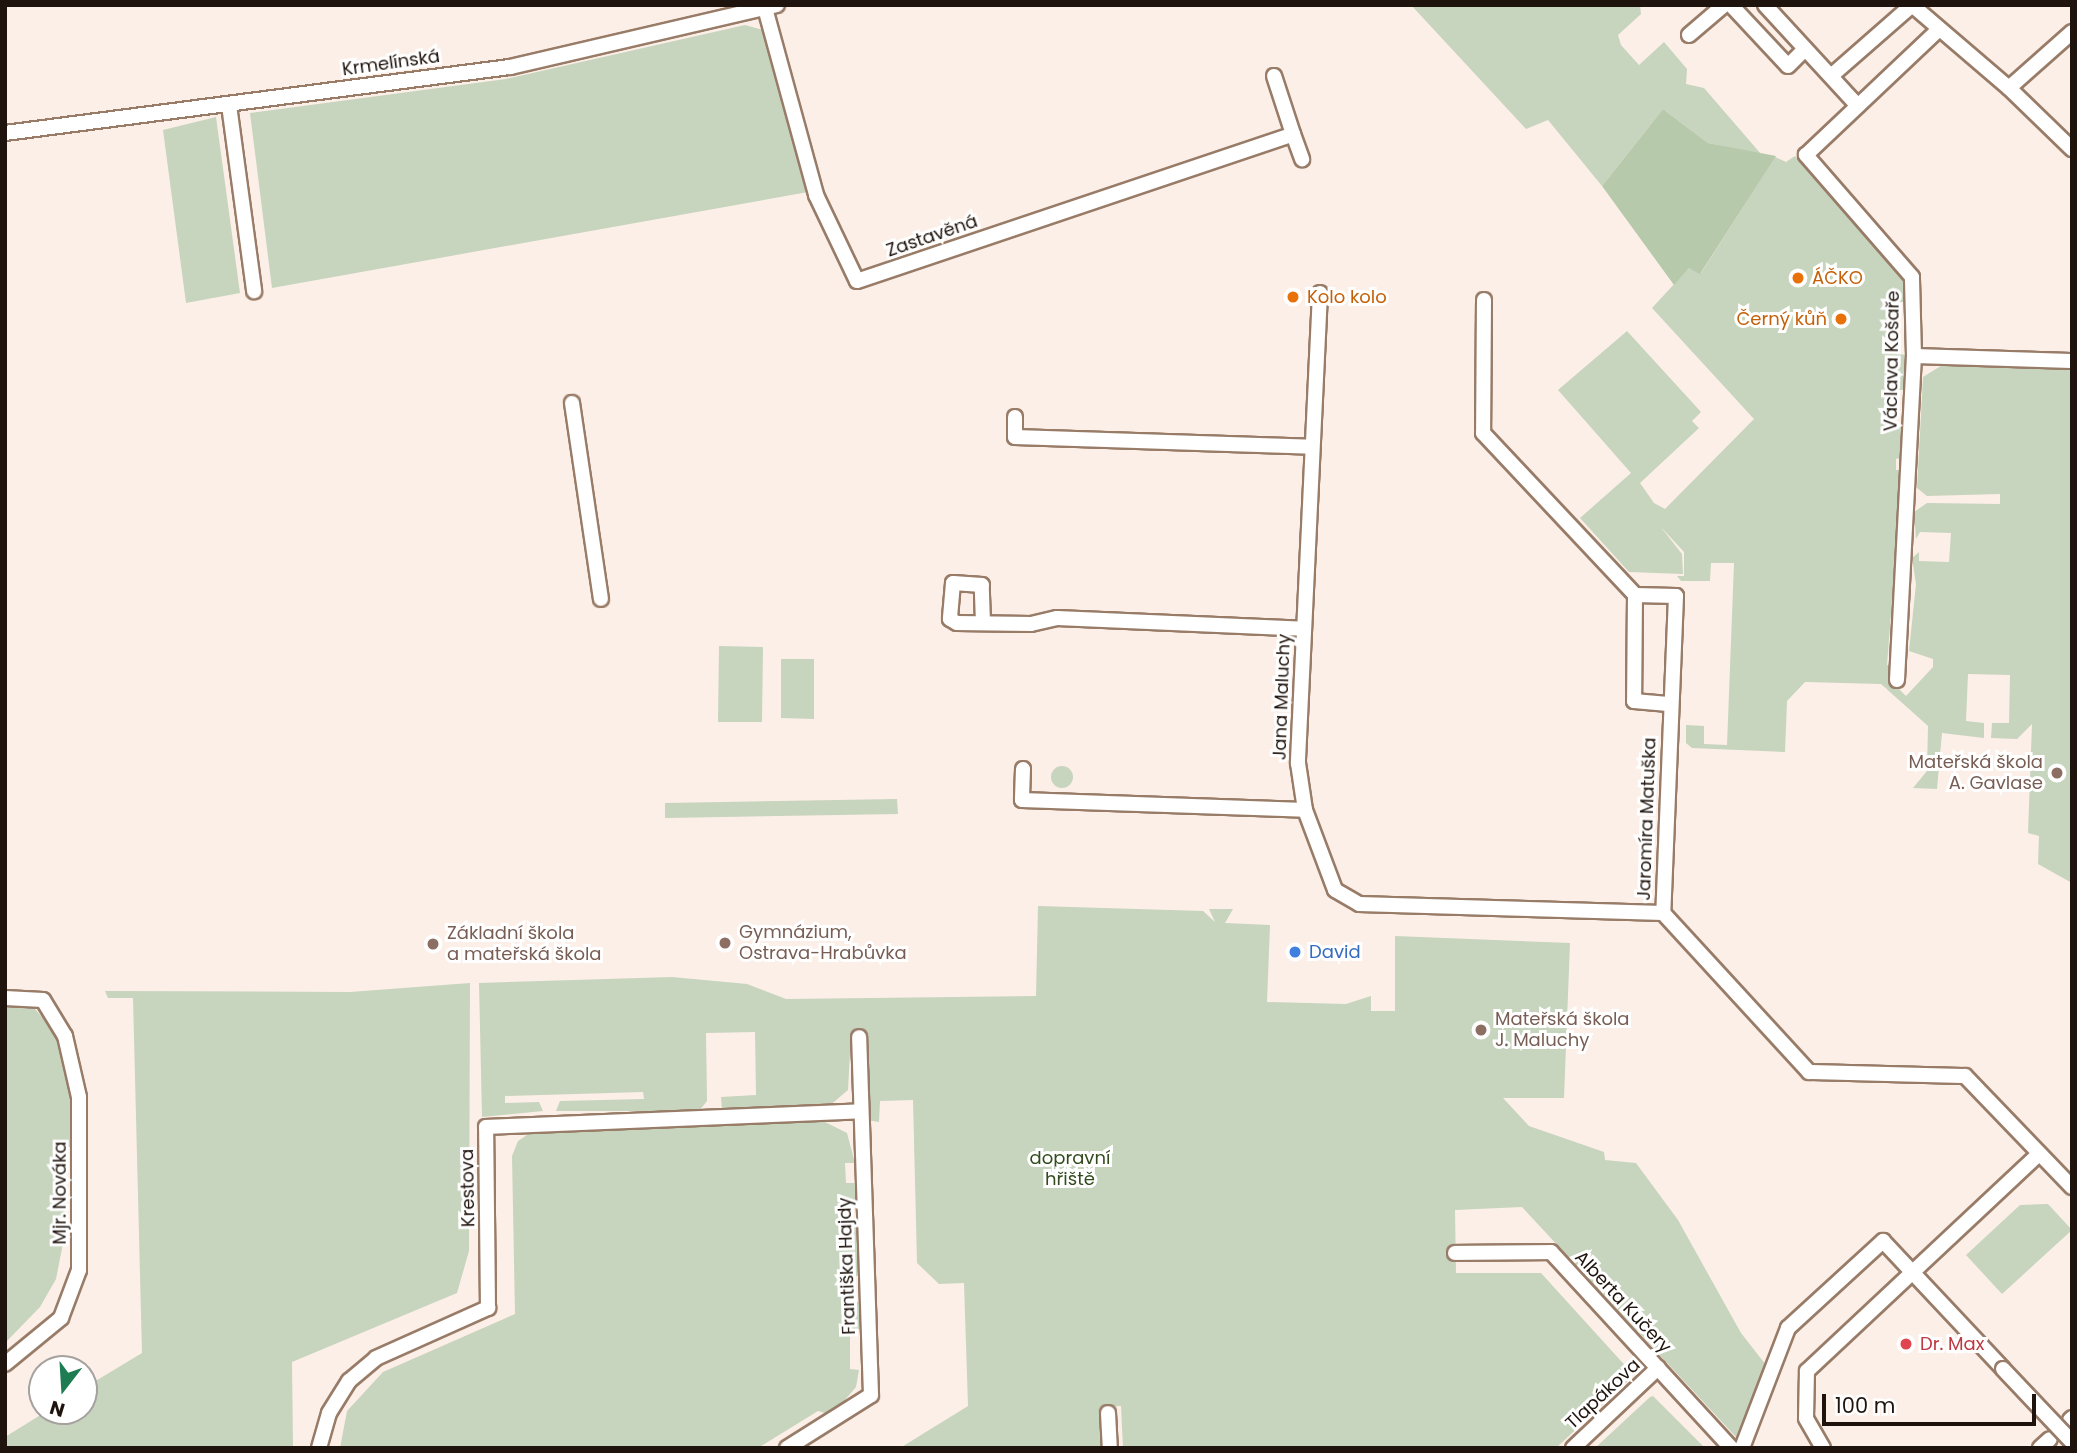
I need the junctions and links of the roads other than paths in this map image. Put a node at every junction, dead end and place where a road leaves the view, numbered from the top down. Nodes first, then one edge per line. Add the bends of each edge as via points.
1 (1724, 5) edge
2 (1731, 5) edge
3 (1765, 5) edge
4 (1912, 5) edge
5 (771, 7) edge
6 (1936, 32) junction
7 (2072, 32) edge
8 (1689, 35) dead end
9 (1805, 49) junction
10 (1274, 76) dead end
11 (1831, 76) junction
12 (2009, 88) junction
13 (229, 104) junction
14 (1858, 106) junction
15 (5, 134) edge
16 (1293, 134) junction
17 (2072, 149) edge
18 (1302, 159) dead end
19 (254, 291) dead end
20 (1320, 293) dead end
21 (1484, 300) dead end
22 (1914, 356) junction
23 (2072, 362) edge
24 (572, 403) dead end
25 (1015, 417) dead end
26 (1312, 447) junction
27 (1635, 595) junction
28 (601, 599) dead end
29 (983, 623) dead end
30 (1304, 629) junction
31 (1897, 680) dead end
32 (1671, 704) junction
33 (1023, 769) dead end
34 (1305, 810) junction
35 (1663, 913) junction
36 (5, 998) edge
37 (859, 1037) dead end
38 (860, 1111) junction
39 (2039, 1154) junction
40 (2072, 1187) edge
41 (1455, 1253) dead end
42 (1911, 1272) junction
43 (5, 1364) edge
44 (1658, 1368) junction
45 (1108, 1413) dead end
46 (2072, 1442) edge
47 (319, 1448) edge
48 (787, 1448) edge
49 (1110, 1448) edge
50 (1573, 1448) edge
51 (1731, 1448) edge
52 (1742, 1448) edge
53 (1823, 1448) edge

1 - 8 street
2 - 9 street via 1788,66
3 - 9 street
4 - 6 street
4 - 11 street
5 - 13 street, Krmelínská via 510,67
5 - 16 street, Zastavěná via 816,195 857,281
6 - 12 street
6 - 14 street, Václava Košaře
7 - 12 street
9 - 11 street
10 - 16 street
11 - 14 street
12 - 17 street
13 - 15 street, Krmelínská
13 - 19 street
14 - 22 street, Václava Košaře via 1806,155 1912,276
16 - 18 street
20 - 26 street, Jana Maluchy
21 - 27 street via 1483,433
22 - 23 street
22 - 31 street, Václava Košaře
24 - 28 street
25 - 26 street via 1015,437
26 - 30 street, Jana Maluchy
27 - 32 street via 1634,701
27 - 32 street, Jaromíra Matuška via 1676,596
29 - 30 street via 1057,618
30 - 34 street, Jana Maluchy via 1298,763
32 - 35 street, Jaromíra Matuška
33 - 34 street via 1022,800
34 - 35 street, Jana Maluchy via 1335,890 1359,904
35 - 39 street, Jaromíra Matuška via 1809,1072 1965,1076
36 - 43 street, Mjr. Nováka via 43,1000 65,1036 79,1097 79,1270 61,1318
37 - 38 street, Františka Hajdy
38 - 47 street, Krestova via 486,1126 488,1308 376,1358 349,1381 329,1413
38 - 48 street, Františka Hajdy via 871,1395
39 - 40 street, Jaromíra Matuška
39 - 42 street
41 - 44 street, Alberta Kučery via 1551,1252
42 - 46 street, bridge
42 - 52 street via 1883,1241 1788,1328
42 - 53 street via 1807,1371 1806,1418
44 - 50 street, Tlapákova
44 - 51 street, Alberta Kučery
45 - 49 street

